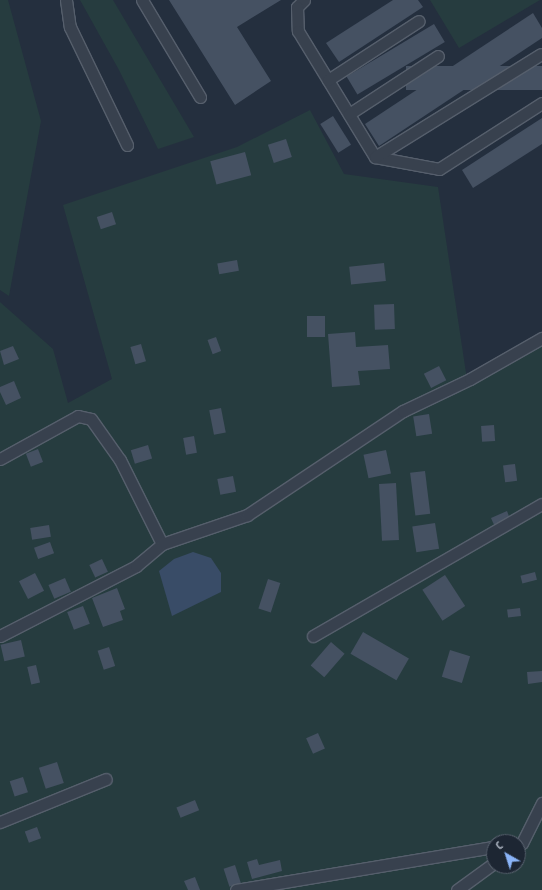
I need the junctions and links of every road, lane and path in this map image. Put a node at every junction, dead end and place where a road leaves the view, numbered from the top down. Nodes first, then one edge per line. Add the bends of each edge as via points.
1 (66, 0) edge
2 (142, 0) edge
3 (304, 0) edge
4 (419, 21) dead end
5 (541, 54) edge
6 (438, 56) dead end
7 (328, 80) junction
8 (200, 97) dead end
9 (542, 103) edge
10 (349, 114) junction
11 (127, 145) dead end
12 (375, 157) junction
13 (542, 338) edge
14 (0, 459) edge
15 (542, 504) edge
16 (162, 544) junction
17 (0, 636) edge
18 (313, 636) dead end
19 (106, 779) dead end
20 (542, 803) edge
21 (0, 822) edge
22 (525, 834) edge
23 (486, 848) edge
24 (486, 869) edge
25 (236, 890) edge
26 (457, 890) edge

1 - 11 lane via 70,26
2 - 8 lane
3 - 7 lane via 297,7 298,31
4 - 7 lane
5 - 12 lane
6 - 10 lane
7 - 10 lane
9 - 12 lane via 439,169
10 - 12 lane
13 - 16 lane via 470,379 403,411 247,515
14 - 16 lane via 78,416 91,419 120,460
15 - 18 lane
16 - 17 lane via 136,566
19 - 21 lane
20 - 22 lane
23 - 25 lane
24 - 26 lane

